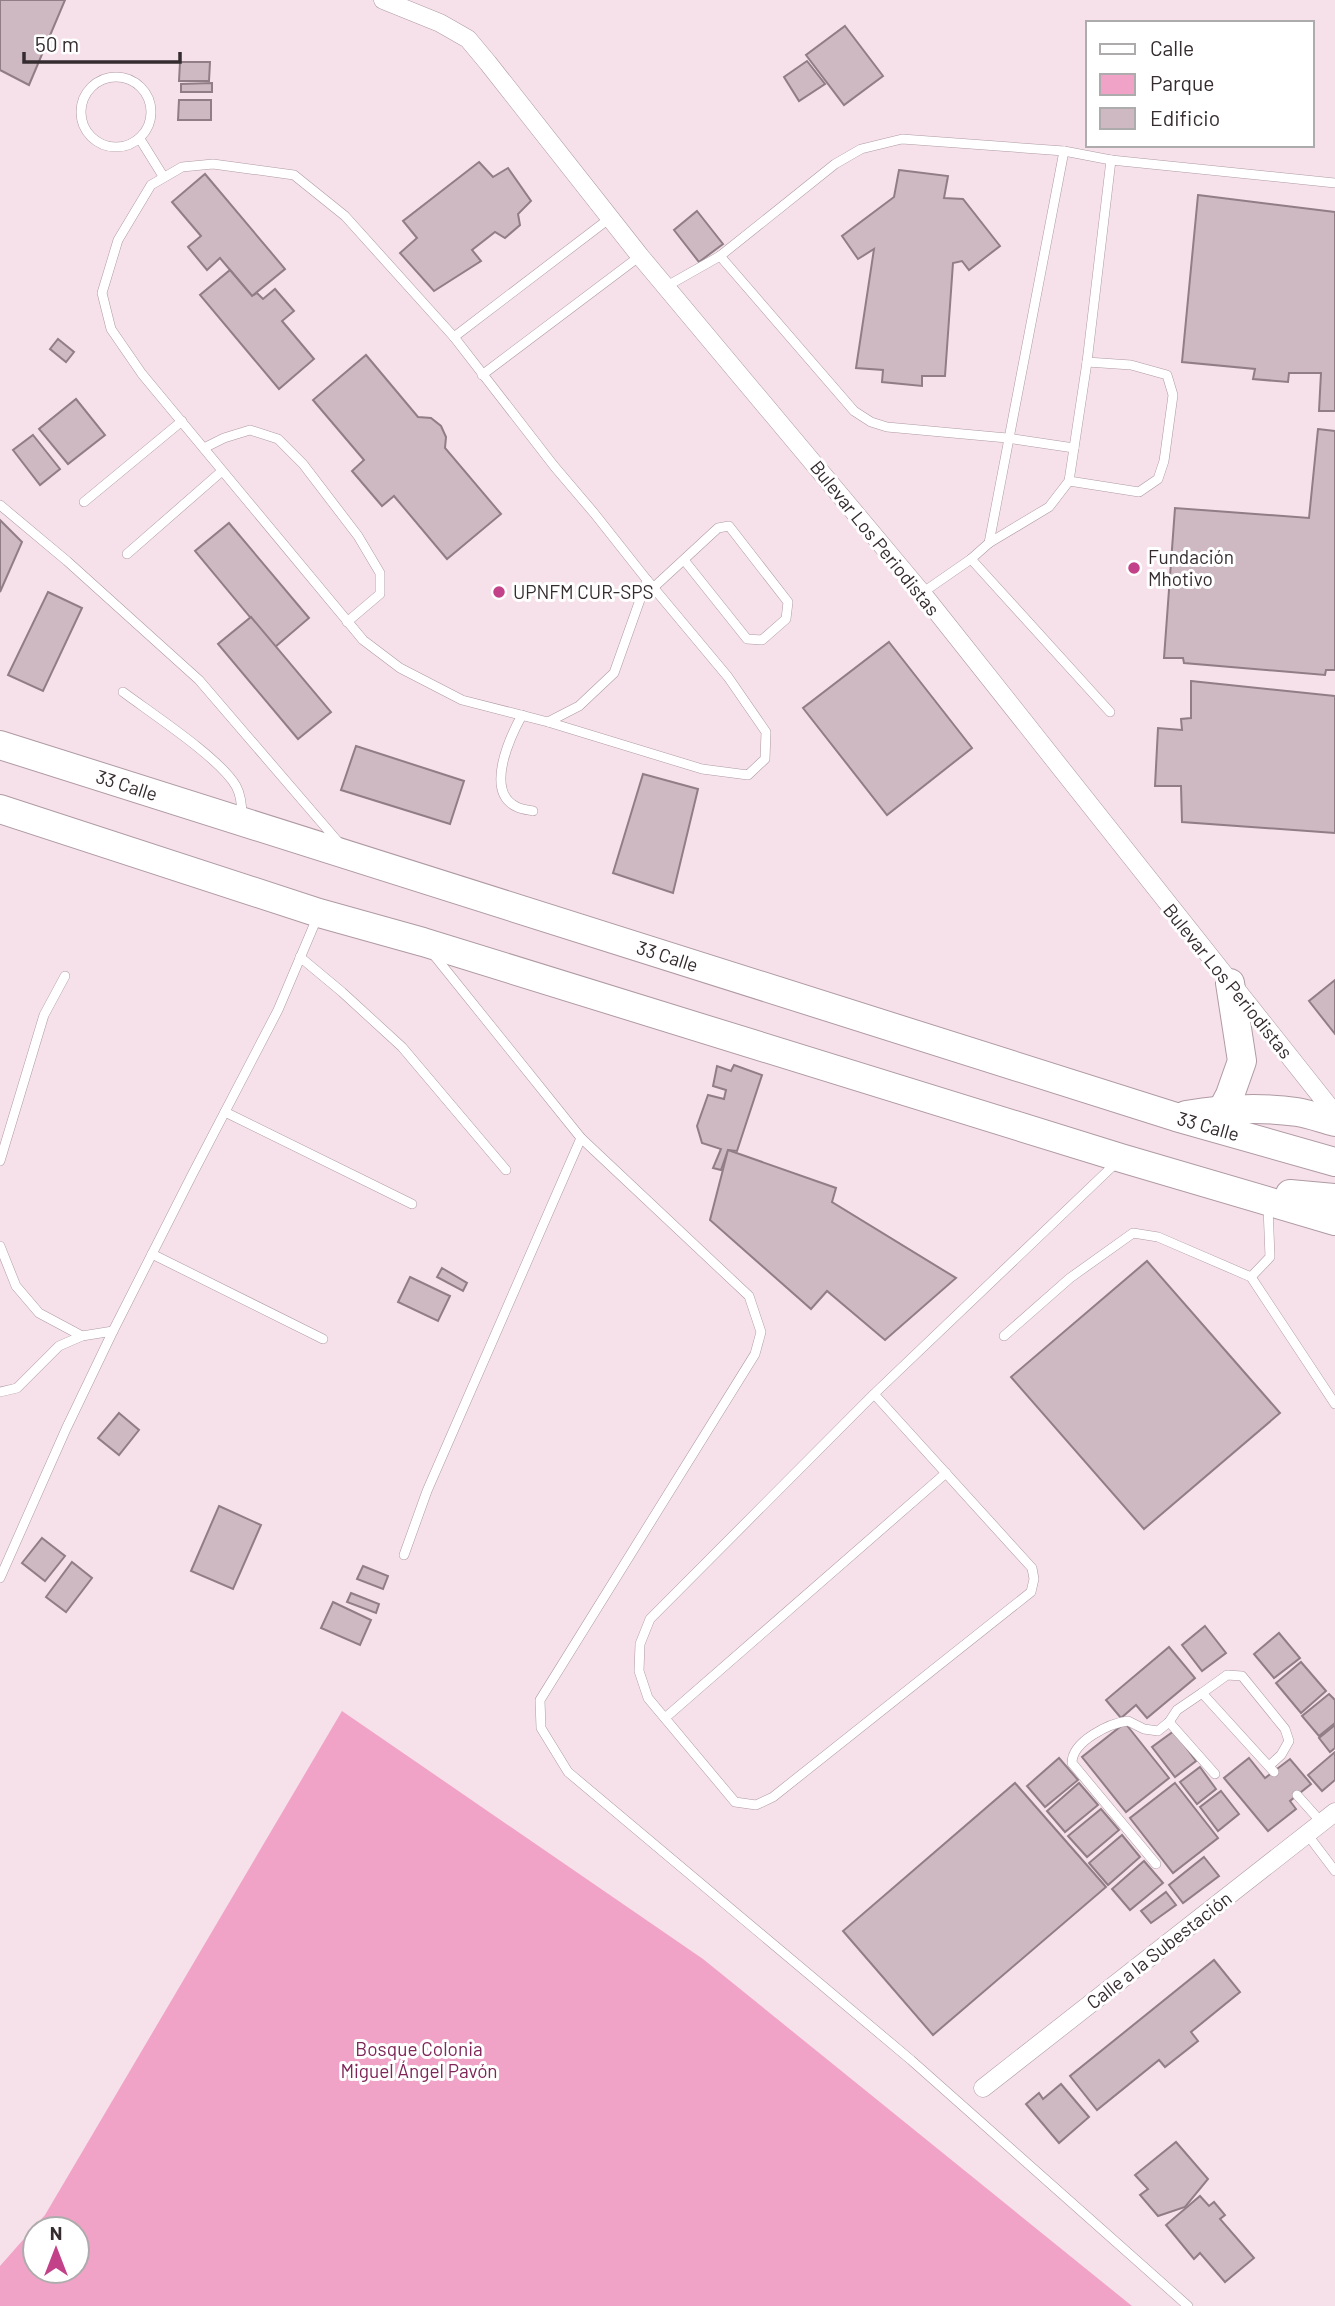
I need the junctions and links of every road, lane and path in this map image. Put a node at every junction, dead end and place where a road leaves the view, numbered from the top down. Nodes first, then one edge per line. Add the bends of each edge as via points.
1 (383, 0) edge
2 (140, 139) junction
3 (1064, 151) junction
4 (1111, 160) junction
5 (163, 176) junction
6 (1335, 183) edge
7 (610, 218) junction
8 (640, 256) junction
9 (720, 256) junction
10 (667, 286) junction
11 (454, 337) junction
12 (1087, 362) junction
13 (482, 375) junction
14 (181, 421) junction
15 (1007, 438) junction
16 (205, 448) junction
17 (1074, 448) junction
18 (222, 471) junction
19 (1069, 481) junction
20 (84, 502) dead end
21 (0, 505) edge
22 (989, 543) junction
23 (127, 554) dead end
24 (971, 559) junction
25 (684, 560) junction
26 (650, 584) junction
27 (922, 593) junction
28 (347, 622) junction
29 (123, 692) dead end
30 (1110, 712) dead end
31 (522, 715) junction
32 (548, 722) junction
33 (0, 745) edge
34 (0, 809) edge
35 (533, 811) dead end
36 (242, 823) junction
37 (353, 858) junction
38 (319, 913) junction
39 (423, 942) junction
40 (300, 957) junction
41 (65, 976) dead end
42 (1230, 983) junction
43 (1222, 1110) junction
44 (225, 1112) junction
45 (1335, 1114) edge
46 (1176, 1117) junction
47 (1335, 1122) edge
48 (581, 1138) junction
49 (1121, 1158) junction
50 (0, 1161) edge
51 (1335, 1162) edge
52 (506, 1170) dead end
53 (1268, 1195) junction
54 (1335, 1198) edge
55 (412, 1204) dead end
56 (1335, 1221) edge
57 (0, 1246) edge
58 (152, 1254) junction
59 (1251, 1277) junction
60 (113, 1331) junction
61 (82, 1336) junction
62 (1004, 1336) dead end
63 (323, 1339) dead end
64 (0, 1392) edge
65 (874, 1394) junction
66 (1335, 1404) edge
67 (946, 1474) junction
68 (404, 1555) dead end
69 (0, 1578) edge
70 (1202, 1693) junction
71 (665, 1718) junction
72 (1169, 1722) junction
73 (1215, 1774) dead end
74 (1297, 1795) dead end
75 (1328, 1817) edge
76 (1307, 1834) junction
77 (1156, 1864) dead end
78 (1335, 1871) edge
79 (984, 2088) dead end
80 (1188, 2306) edge

1 - 7 street, Bulevar Los Periodistas via 468,39
2 - 2 lane via 152,120 148,94 133,80 112,76 89,88 80,104 81,124 90,138 103,146 127,147
2 - 5 lane
3 - 4 lane
3 - 9 lane via 902,139 861,149 835,164
3 - 15 lane
4 - 6 lane
4 - 12 lane
5 - 11 lane via 182,167 214,164 294,175 345,216
5 - 14 lane via 151,185 118,240 102,293 111,329
7 - 8 street, Bulevar Los Periodistas
7 - 11 lane
8 - 10 street, Bulevar Los Periodistas
8 - 13 lane
9 - 10 lane
9 - 15 lane via 854,411 871,422
10 - 27 street, Bulevar Los Periodistas
11 - 13 lane
12 - 17 lane
12 - 19 lane via 1131,365 1167,375 1173,395 1169,438 1158,479 1139,492
13 - 26 lane
14 - 16 lane
14 - 20 lane
15 - 17 lane
15 - 22 lane
16 - 18 lane
16 - 28 lane via 250,430 278,439 303,464 380,573 380,594
17 - 19 lane
18 - 23 lane
18 - 28 lane
19 - 22 lane via 1049,508
21 - 37 lane via 199,680
22 - 24 lane
24 - 27 lane
24 - 30 lane
25 - 25 lane via 747,639 762,640 786,619 788,602 729,526 718,528
25 - 26 lane
26 - 32 lane via 614,673 579,706
26 - 32 lane via 728,677 766,732 765,759 748,775 702,769
27 - 42 street, Bulevar Los Periodistas
28 - 31 lane via 400,668 462,700
29 - 36 lane via 212,759 236,786
31 - 32 lane
31 - 35 lane via 500,770 502,793 515,807
33 - 36 main road, 33 Calle
34 - 38 main road
36 - 37 main road, 33 Calle
37 - 46 main road, 33 Calle
38 - 39 main road
38 - 40 lane
39 - 48 lane
39 - 49 main road
40 - 44 lane
40 - 52 lane via 402,1047
41 - 50 lane via 44,1015
42 - 43 main road via 1242,1061
42 - 45 street, Bulevar Los Periodistas
43 - 46 main road
43 - 47 main road via 1298,1112
44 - 55 lane
44 - 58 lane
46 - 51 main road, 33 Calle
48 - 68 lane via 427,1491
48 - 80 lane via 749,1296 761,1332 755,1354 540,1700 541,1728 568,1772 911,2060
49 - 53 main road
49 - 65 lane
53 - 54 main road
53 - 56 main road
53 - 59 lane via 1270,1257
57 - 61 lane via 16,1286 39,1314
58 - 60 lane
58 - 63 lane
59 - 62 lane via 1158,1237 1133,1233 1070,1278
59 - 66 lane
60 - 61 lane
60 - 69 lane
61 - 64 lane via 59,1346 17,1388
65 - 67 lane
65 - 71 lane via 650,1619 640,1644 639,1671 648,1698
67 - 71 lane
67 - 71 lane via 1032,1568 1031,1592 773,1797 756,1805 735,1802
70 - 70 lane via 1227,1675 1242,1676 1285,1729 1289,1741 1271,1769
70 - 72 lane via 1177,1710
72 - 73 lane
72 - 77 lane via 1158,1731 1118,1722 1089,1738 1072,1758
74 - 75 lane
75 - 76 street, Calle a la Subestación
76 - 78 lane
76 - 79 street, Calle a la Subestación

